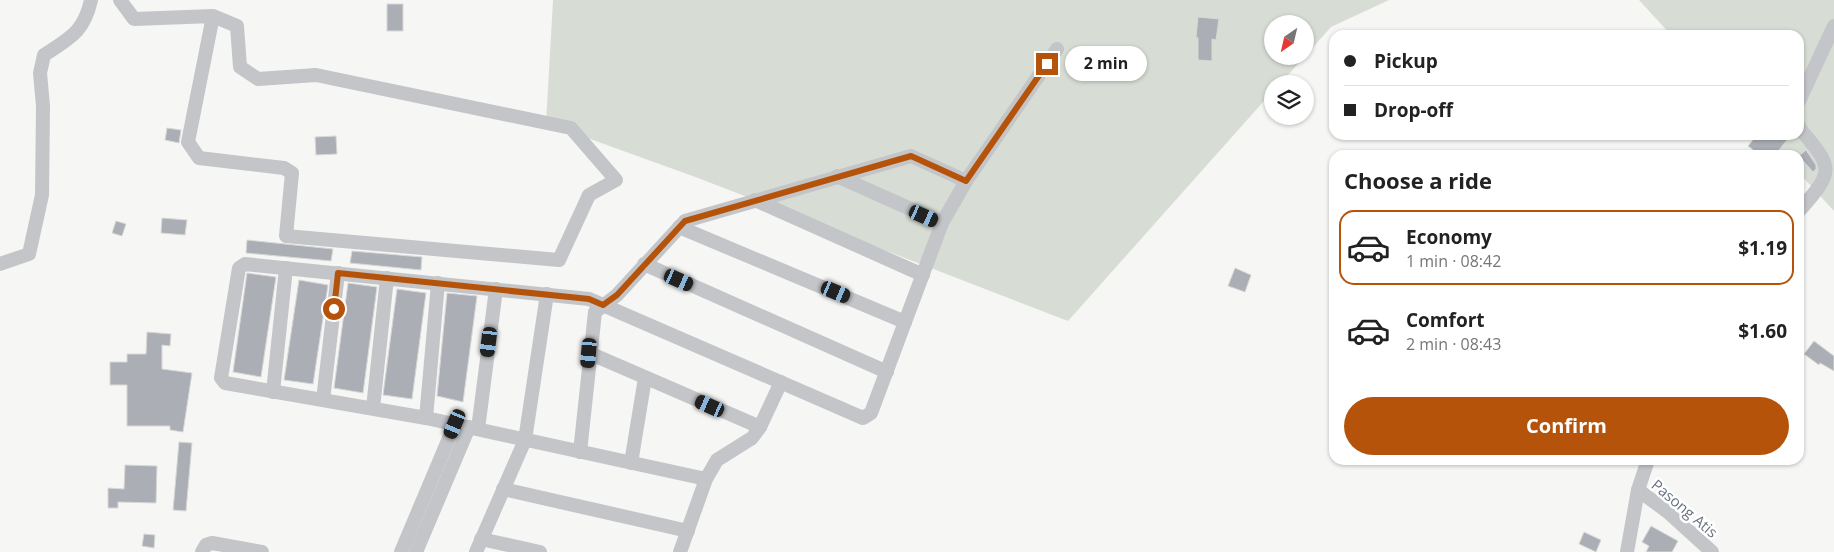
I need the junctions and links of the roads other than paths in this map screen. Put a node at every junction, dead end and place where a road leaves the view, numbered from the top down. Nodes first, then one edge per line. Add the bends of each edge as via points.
1 (91, 0) edge
2 (120, 0) edge
3 (213, 16) junction
4 (1834, 26) edge
5 (1057, 49) dead end
6 (1804, 90) edge
7 (1804, 132) edge
8 (837, 176) junction
9 (966, 181) junction
10 (756, 200) junction
11 (1804, 206) edge
12 (942, 223) junction
13 (679, 227) junction
14 (0, 264) edge
15 (644, 264) junction
16 (286, 268) junction
17 (338, 273) junction
18 (923, 274) junction
19 (387, 278) junction
20 (438, 283) junction
21 (496, 289) junction
22 (547, 294) junction
23 (603, 305) junction
24 (905, 322) junction
25 (589, 353) junction
26 (887, 372) junction
27 (645, 378) junction
28 (781, 382) junction
29 (273, 392) junction
30 (323, 400) junction
31 (373, 408) junction
32 (426, 418) junction
33 (455, 424) junction
34 (760, 427) junction
35 (473, 428) junction
36 (525, 440) junction
37 (580, 452) junction
38 (631, 463) junction
39 (1646, 465) edge
40 (706, 480) junction
41 (503, 489) junction
42 (1638, 490) junction
43 (688, 531) junction
44 (478, 546) edge
45 (202, 552) edge
46 (262, 552) edge
47 (400, 552) edge
48 (416, 552) edge
49 (540, 552) edge
50 (680, 552) edge
51 (1627, 552) edge
52 (1712, 552) edge

1 - 14 street via 87,17 76,35 44,54 40,72 44,106 41,203 30,254
2 - 3 street via 134,19
3 - 3 street via 188,142 199,158 284,168 292,173 286,236 559,260 589,195 616,180 570,128 316,75 258,79 240,67 237,26
4 - 6 street
5 - 9 street
7 - 11 street via 1828,152 1833,166 1832,178
8 - 9 street via 911,156
8 - 10 street
8 - 12 street
9 - 12 street
10 - 13 street via 685,221
10 - 18 street
12 - 18 street
13 - 15 street
13 - 24 street
15 - 23 street via 617,295
15 - 26 street
16 - 17 street
16 - 29 street
16 - 29 street via 245,264 239,268 221,378 225,383
17 - 19 street
17 - 30 street
18 - 24 street
19 - 20 street
19 - 31 street
20 - 21 street
20 - 32 street
21 - 22 street
21 - 35 street
22 - 23 street via 589,299
22 - 36 street
23 - 25 street via 595,312
23 - 28 street
24 - 26 street
25 - 27 street
25 - 37 street
26 - 28 street via 871,413 863,418
27 - 34 street
27 - 38 street
28 - 34 street
29 - 30 street
30 - 31 street
31 - 32 street
32 - 33 street
33 - 35 street
33 - 47 street
34 - 40 street via 752,438 717,460
35 - 36 street
35 - 48 street
36 - 37 street
36 - 41 street
37 - 38 street
38 - 40 street
39 - 42 street
40 - 43 street
41 - 43 street
41 - 44 street
42 - 51 street
42 - 52 street, Pasong Atis
43 - 50 street
44 - 49 street
45 - 46 street via 206,545 212,544

